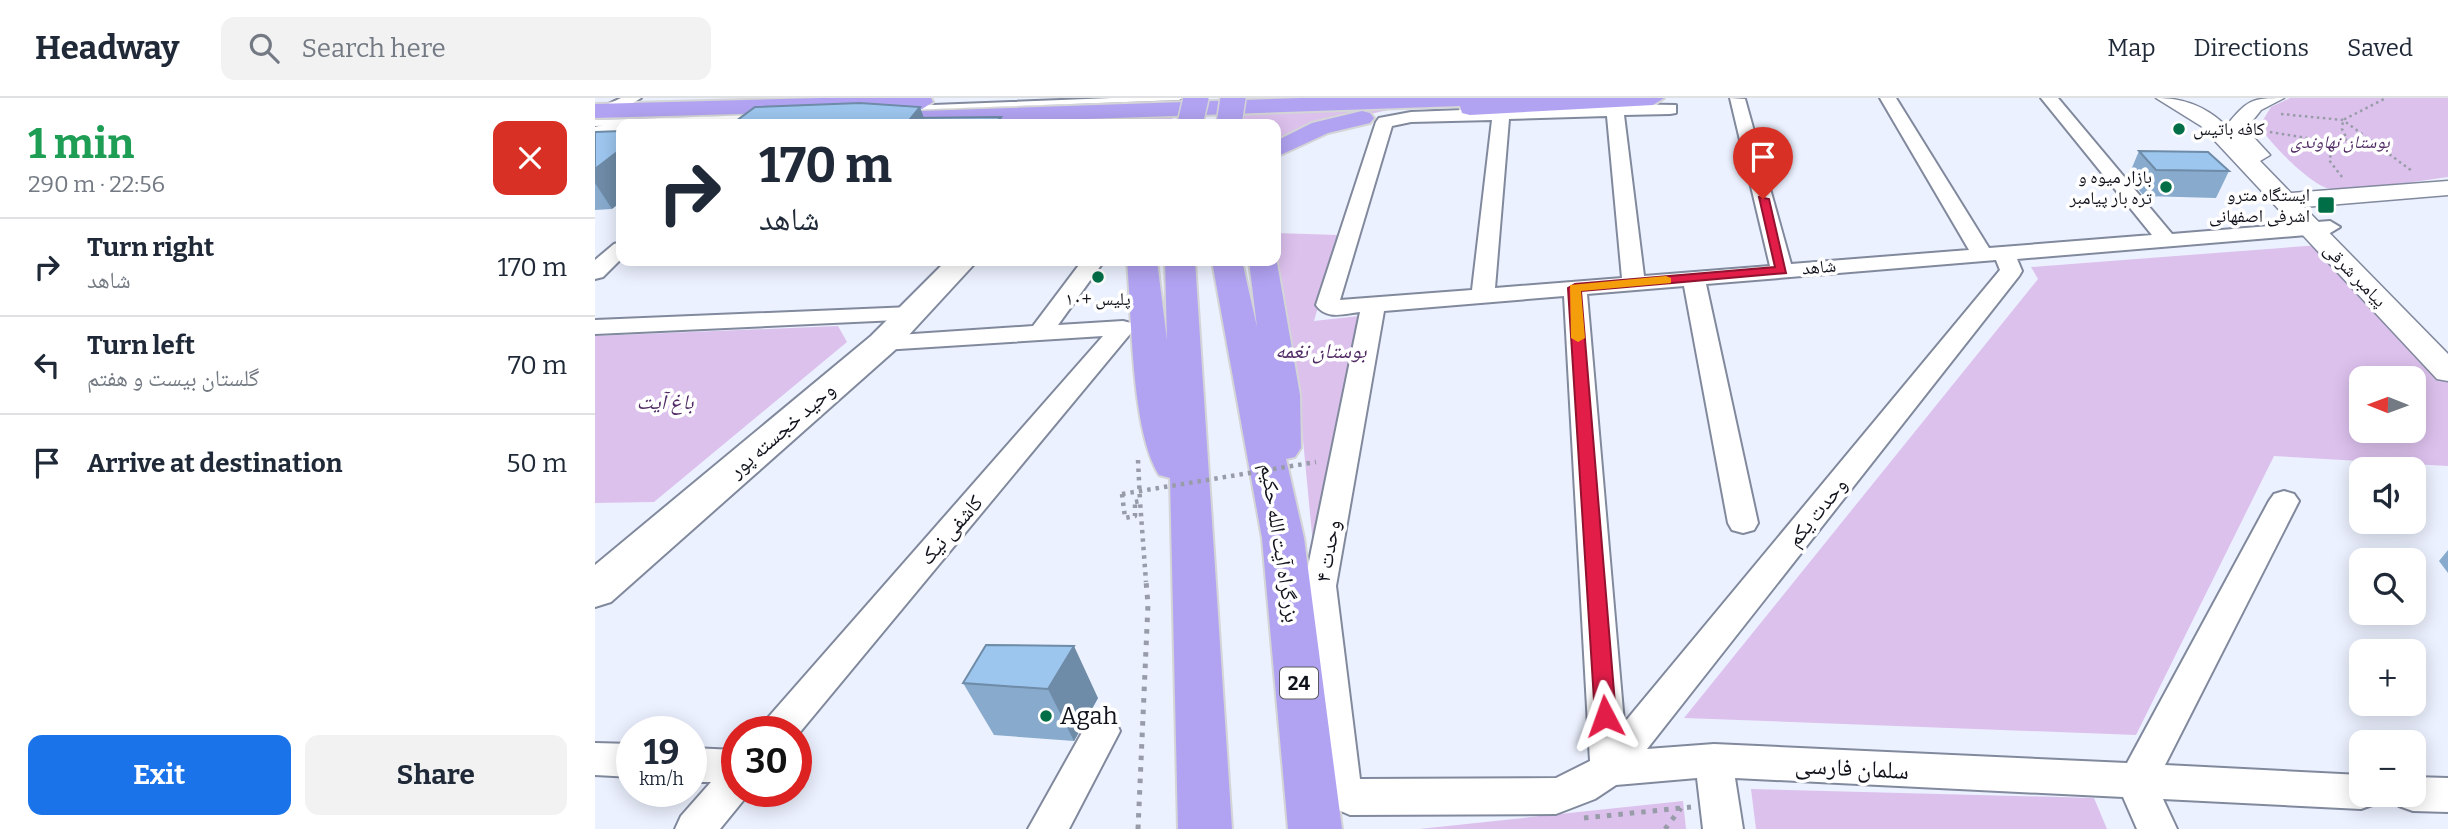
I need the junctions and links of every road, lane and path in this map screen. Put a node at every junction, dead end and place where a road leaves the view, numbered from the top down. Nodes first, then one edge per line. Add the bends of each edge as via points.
1 (632, 98) edge
2 (957, 98) edge
3 (1047, 98) edge
4 (1179, 98) edge
5 (1196, 98) edge
6 (1233, 98) edge
7 (1380, 98) edge
8 (1888, 98) edge
9 (2049, 98) edge
10 (2166, 98) edge
11 (2386, 98) edge
12 (1737, 99) edge
13 (933, 102) junction
14 (1661, 104) edge
15 (1499, 106) edge
16 (2275, 106) edge
17 (786, 107) edge
18 (1615, 109) junction
19 (884, 114) edge
20 (639, 119) edge
21 (674, 119) edge
22 (913, 119) edge
23 (1190, 119) edge
24 (1230, 119) edge
25 (2343, 120) junction
26 (602, 122) edge
27 (2247, 130) junction
28 (2334, 147) junction
29 (1281, 148) edge
30 (2444, 188) edge
31 (2368, 196) junction
32 (2295, 201) junction
33 (2319, 227) junction
34 (2166, 239) junction
35 (616, 253) edge
36 (1993, 253) junction
37 (957, 266) edge
38 (1089, 266) edge
39 (1143, 266) edge
40 (1180, 266) edge
41 (1228, 266) edge
42 (1265, 266) edge
43 (1782, 271) junction
44 (595, 272) edge
45 (1694, 278) junction
46 (1634, 283) junction
47 (1575, 288) junction
48 (1483, 296) junction
49 (1373, 305) junction
50 (911, 314) junction
51 (595, 327) edge
52 (1040, 333) junction
53 (883, 343) junction
54 (2448, 348) edge
55 (2448, 372) edge
56 (1317, 462) dead end
57 (2284, 501) dead end
58 (1743, 523) dead end
59 (1192, 533) junction
60 (1283, 538) junction
61 (595, 590) edge
62 (792, 716) edge
63 (1102, 731) dead end
64 (595, 759) edge
65 (616, 760) edge
66 (1714, 760) junction
67 (1609, 769) junction
68 (2136, 783) junction
69 (2349, 792) edge
70 (2426, 794) edge
71 (2448, 795) edge
72 (1350, 797) joint
73 (721, 799) edge
74 (1681, 807) dead end
75 (1204, 826) edge
76 (695, 829) edge
77 (1048, 829) edge
78 (1138, 829) edge
79 (1315, 829) edge
80 (1665, 829) edge
81 (1723, 829) edge
82 (2157, 829) edge

1 - 26 street
2 - 13 highway
3 - 13 highway
4 - 21 lane
5 - 23 highway, bridge
6 - 24 highway, bridge
7 - 19 lane
8 - 36 street
9 - 34 street
10 - 32 street, پیامبر شرقی via 2209,121
11 - 25 path
12 - 43 street
13 - 17 highway
14 - 18 street
14 - 29 highway via 1391,113 1332,124
15 - 18 street
15 - 22 highway
15 - 48 street
15 - 49 street, شاهد via 1385,122 1327,305
16 - 25 path
16 - 27 street via 2254,106
17 - 20 highway
18 - 46 street
25 - 28 path via 2347,139
25 - 30 path
27 - 28 path via 2313,139
27 - 32 street, پیامبر شرقی
28 - 31 path via 2329,160 2333,168
30 - 31 street
31 - 32 street
32 - 33 street, پیامبر شرقی
33 - 34 street, شاهد
33 - 54 street, پیامبر شرقی
33 - 55 street, پیامبر شرقی
34 - 36 street, شاهد
35 - 44 street
36 - 43 street, شاهد
36 - 67 street, وحدت یکم via 2011,271
37 - 50 main road, وحید خجسته پور
38 - 52 street
39 - 59 highway via 1158,411
40 - 59 highway
41 - 60 highway, بزرگراه آیت الله حکیم / 24
42 - 60 highway via 1282,395
43 - 45 street, شاهد
45 - 46 street, شاهد
45 - 58 street
46 - 47 street, شاهد
47 - 48 street, شاهد
47 - 67 street
48 - 49 street, شاهد
49 - 72 street, وحدت ۴ via 1320,586 1341,783
50 - 51 street
50 - 53 main road, وحید خجسته پور
52 - 53 street
52 - 62 street, کاشفی نیک via 1123,328
53 - 61 main road, وحید خجسته پور
56 - 78 path, bridge via 1122,494 1125,518 1135,516 1135,502 1140,501 1148,604
57 - 68 street
59 - 75 highway
60 - 79 highway, بزرگراه آیت الله حکیم / 24
63 - 77 street
64 - 65 street
66 - 67 street, سلمان فارسی
66 - 68 street, سلمان فارسی
66 - 81 street
67 - 72 street, سلمان فارسی via 1556,796
68 - 69 street, سلمان فارسی
68 - 82 street
70 - 71 street
73 - 76 street
74 - 80 path

